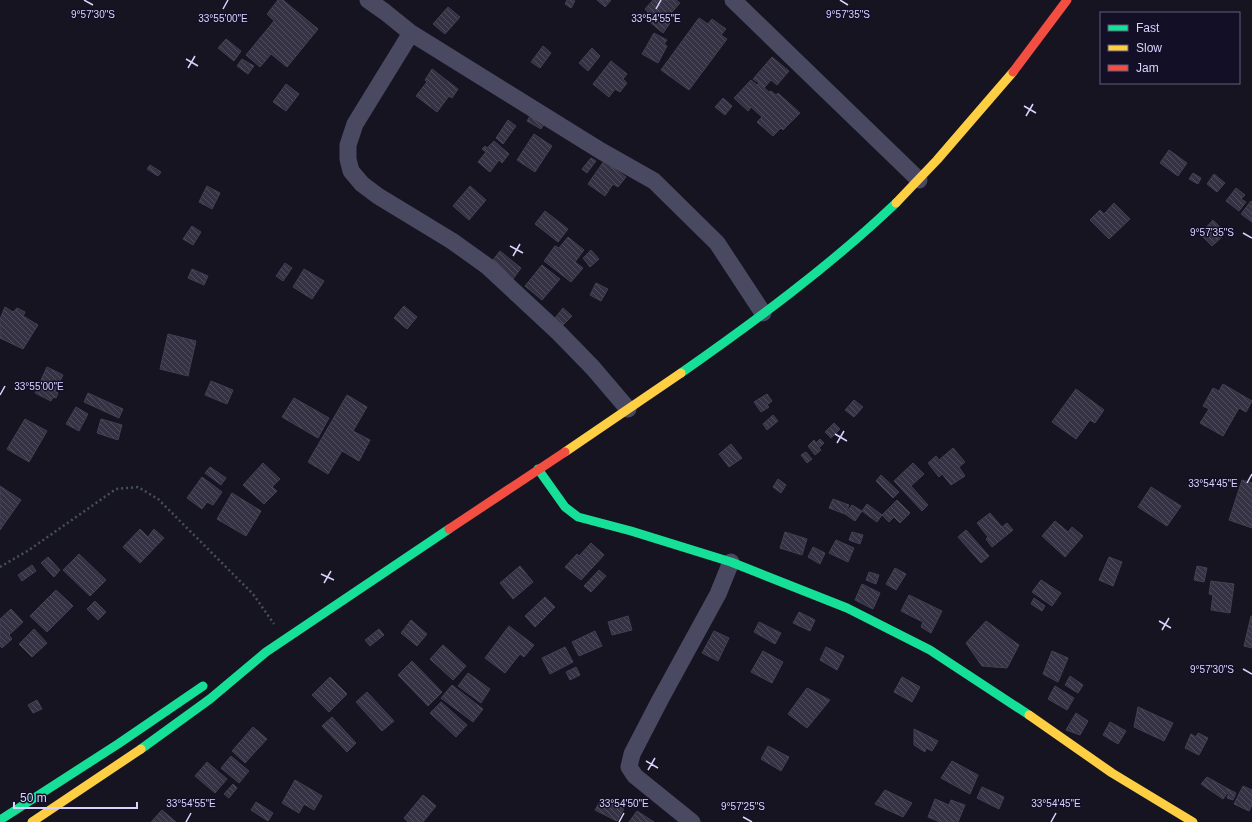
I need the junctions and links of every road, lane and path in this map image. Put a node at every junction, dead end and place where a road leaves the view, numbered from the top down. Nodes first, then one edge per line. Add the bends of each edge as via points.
1 (368, 0) edge
2 (733, 0) edge
3 (1067, 0) edge
4 (411, 33) junction
5 (919, 180) junction
6 (763, 313) junction
7 (628, 409) junction
8 (538, 469) junction
9 (731, 562) junction
10 (0, 567) edge
11 (285, 639) junction
12 (266, 652) junction
13 (240, 663) dead end
14 (210, 682) dead end
15 (1, 817) edge
16 (34, 821) edge
17 (692, 822) edge
18 (1193, 822) edge

1 - 4 street
2 - 5 street
3 - 5 main road via 1000,89
4 - 6 street via 654,181 717,243
4 - 7 street via 355,124 348,145 351,171 362,184 378,196 452,241 487,266 559,333
5 - 6 main road via 892,208 818,271
6 - 7 main road
7 - 8 main road
8 - 9 main road via 565,507 578,517
8 - 11 main road
9 - 17 street via 718,594 632,754 630,767 635,776
9 - 18 main road via 847,608 930,650 1112,773
10 - 11 path via 29,550 116,489 138,487 158,499 253,594
11 - 12 main road
12 - 13 main road
12 - 16 main road via 201,706
14 - 15 main road via 118,744

